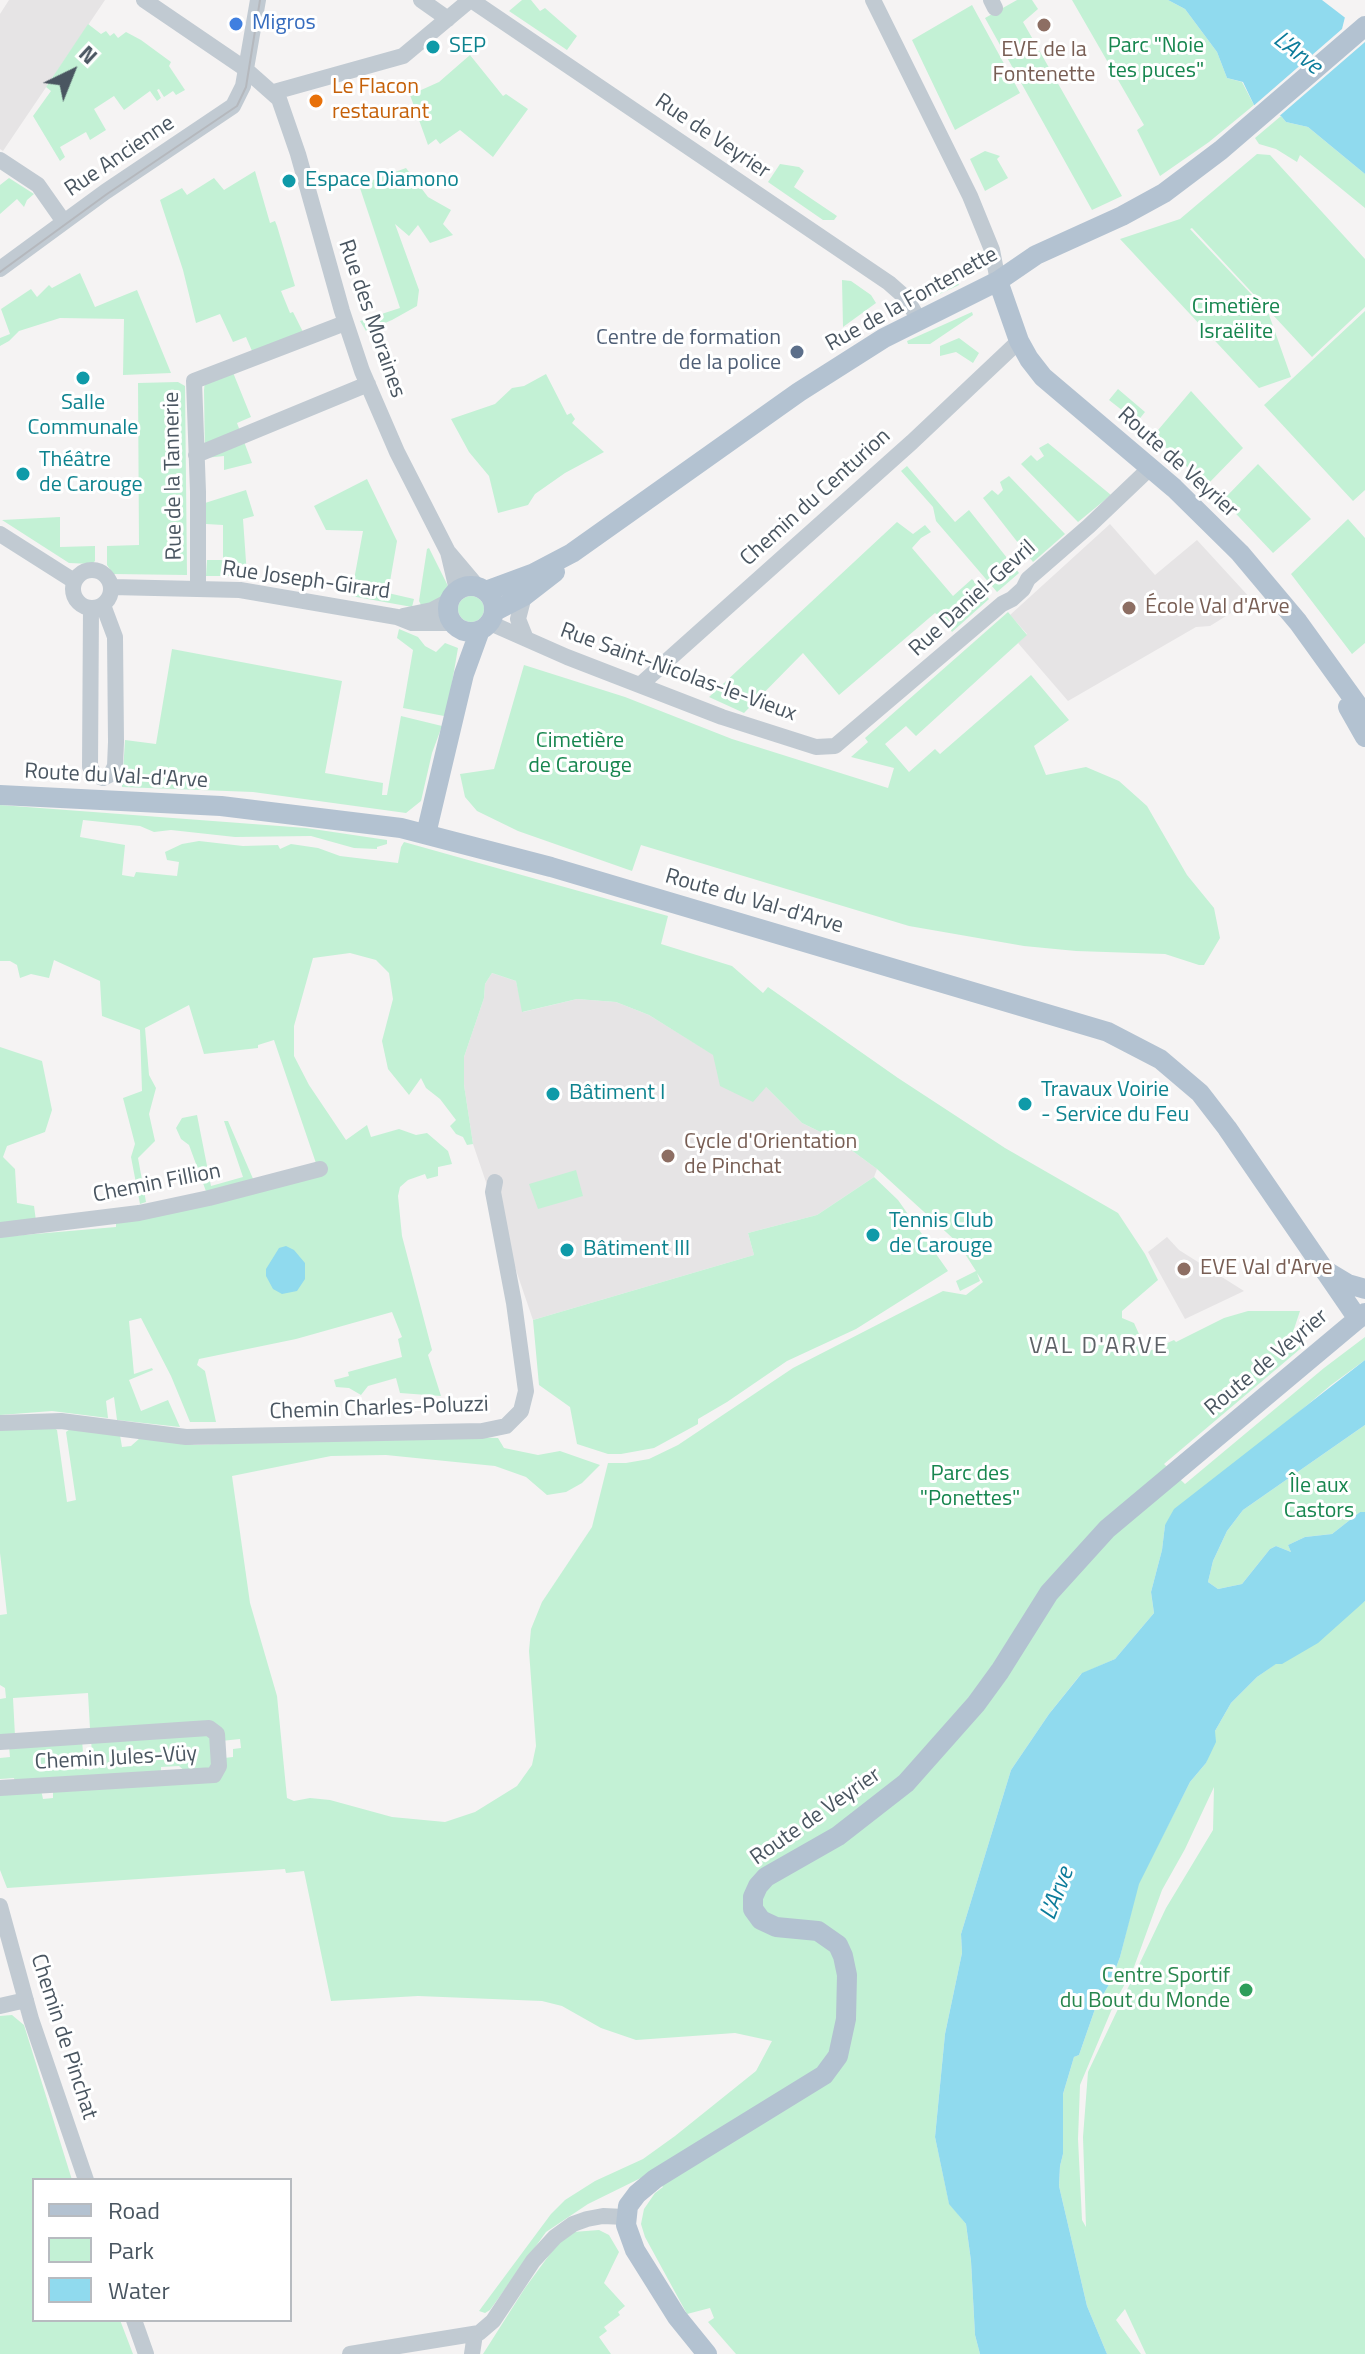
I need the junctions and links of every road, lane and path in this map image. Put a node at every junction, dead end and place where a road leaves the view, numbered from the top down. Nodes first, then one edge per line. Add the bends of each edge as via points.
1 (144, 0) edge
2 (258, 0) edge
3 (421, 0) edge
4 (470, 0) edge
5 (873, 0) edge
6 (448, 19) junction
7 (1365, 26) edge
8 (247, 70) junction
9 (274, 92) junction
10 (0, 160) edge
11 (64, 222) junction
12 (0, 269) edge
13 (998, 281) junction
14 (919, 320) junction
15 (345, 323) junction
16 (1019, 341) junction
17 (368, 384) junction
18 (196, 455) junction
19 (1151, 467) junction
20 (0, 534) edge
21 (572, 553) junction
22 (74, 581) junction
23 (112, 587) junction
24 (198, 589) junction
25 (467, 592) junction
26 (524, 596) junction
27 (97, 606) junction
28 (397, 617) junction
29 (476, 624) junction
30 (526, 639) junction
31 (1336, 677) junction
32 (640, 685) junction
33 (1365, 715) edge
34 (1365, 737) edge
35 (816, 747) joint
36 (0, 795) edge
37 (426, 834) junction
38 (320, 1169) dead end
39 (495, 1182) dead end
40 (0, 1230) edge
41 (1325, 1270) junction
42 (1365, 1289) edge
43 (1361, 1316) edge
44 (0, 1423) edge
45 (0, 1742) edge
46 (0, 1788) edge
47 (0, 1906) edge
48 (26, 2000) junction
49 (0, 2006) edge
50 (85, 2178) edge
51 (625, 2217) junction
52 (135, 2322) edge
53 (475, 2334) junction
54 (146, 2354) edge
55 (350, 2354) edge
56 (472, 2354) edge
57 (707, 2354) edge

1 - 8 street
2 - 8 street, Rue Ancienne
3 - 6 street
4 - 6 street
4 - 14 street, Rue de Veyrier via 889,283
5 - 13 street via 970,196 992,250
6 - 9 street via 399,58
7 - 13 main road, Rue de la Fontenette via 1159,197 1036,255
8 - 9 street
8 - 11 street, Rue Ancienne via 242,92 229,110
9 - 15 street, Rue des Moraines via 298,154
10 - 11 street via 38,185
11 - 12 street, Rue Ancienne
13 - 14 main road, Rue de la Fontenette
13 - 16 main road, Route de Veyrier
14 - 21 main road, Rue de la Fontenette via 799,392
15 - 17 street, Rue des Moraines
15 - 18 street, Rue de la Tannerie via 194,381
16 - 19 main road, Route de Veyrier via 1043,377
16 - 32 street, Chemin du Centurion
17 - 18 street
17 - 25 street, Rue des Moraines
18 - 24 street, Rue de la Tannerie
19 - 31 main road, Route de Veyrier via 1240,553
19 - 35 street, Rue Daniel-Gevril via 1012,599 844,741
20 - 22 street
21 - 25 main road, Rue de la Fontenette via 513,583
21 - 26 main road, Rue de la Fontenette
22 - 23 street via 94,571
22 - 27 street via 80,604
23 - 24 street, Rue Joseph-Girard
23 - 27 street via 108,599
24 - 28 street, Rue Joseph-Girard via 240,590
25 - 28 street, Rue Joseph-Girard via 432,610
25 - 29 main road via 494,601
25 - 29 main road via 448,616
26 - 29 main road, Rue de la Fontenette
26 - 30 street, Rue Saint-Nicolas-le-Vieux via 518,619
27 - 27 street via 90,767 103,778 115,766 115,637
28 - 29 street, Rue Joseph-Girard via 412,623
29 - 30 street, Rue Saint-Nicolas-le-Vieux
29 - 37 main road
30 - 32 street, Rue Saint-Nicolas-le-Vieux
31 - 33 main road, Route de Veyrier
31 - 34 main road, Route de Veyrier
32 - 35 street, Rue Saint-Nicolas-le-Vieux
36 - 37 main road, Route du Val-d'Arve via 221,806
37 - 41 main road, Route du Val-d'Arve via 940,981 1127,1041 1160,1059 1200,1093
38 - 40 street, Chemin Fillion via 139,1213
39 - 44 street, Chemin Charles-Poluzzi via 526,1391 521,1411 506,1426 482,1431 186,1437 61,1421
41 - 42 main road
41 - 43 main road, Route du Val-d'Arve
43 - 51 main road, Route de Veyrier via 1107,1529 1049,1593 976,1704 906,1783 838,1836 758,1886 753,1909 761,1920 770,1926 818,1931 841,1950 846,2002 838,2056 824,2075 642,2189
45 - 46 street, Chemin Jules-Vüy via 209,1728 217,1734 219,1766 214,1775
47 - 48 street, Chemin de Pinchat
48 - 49 street
48 - 50 street, Chemin de Pinchat
51 - 53 street via 587,2219 555,2237 493,2321
51 - 57 main road via 644,2265
52 - 54 street
53 - 55 street
53 - 56 street

